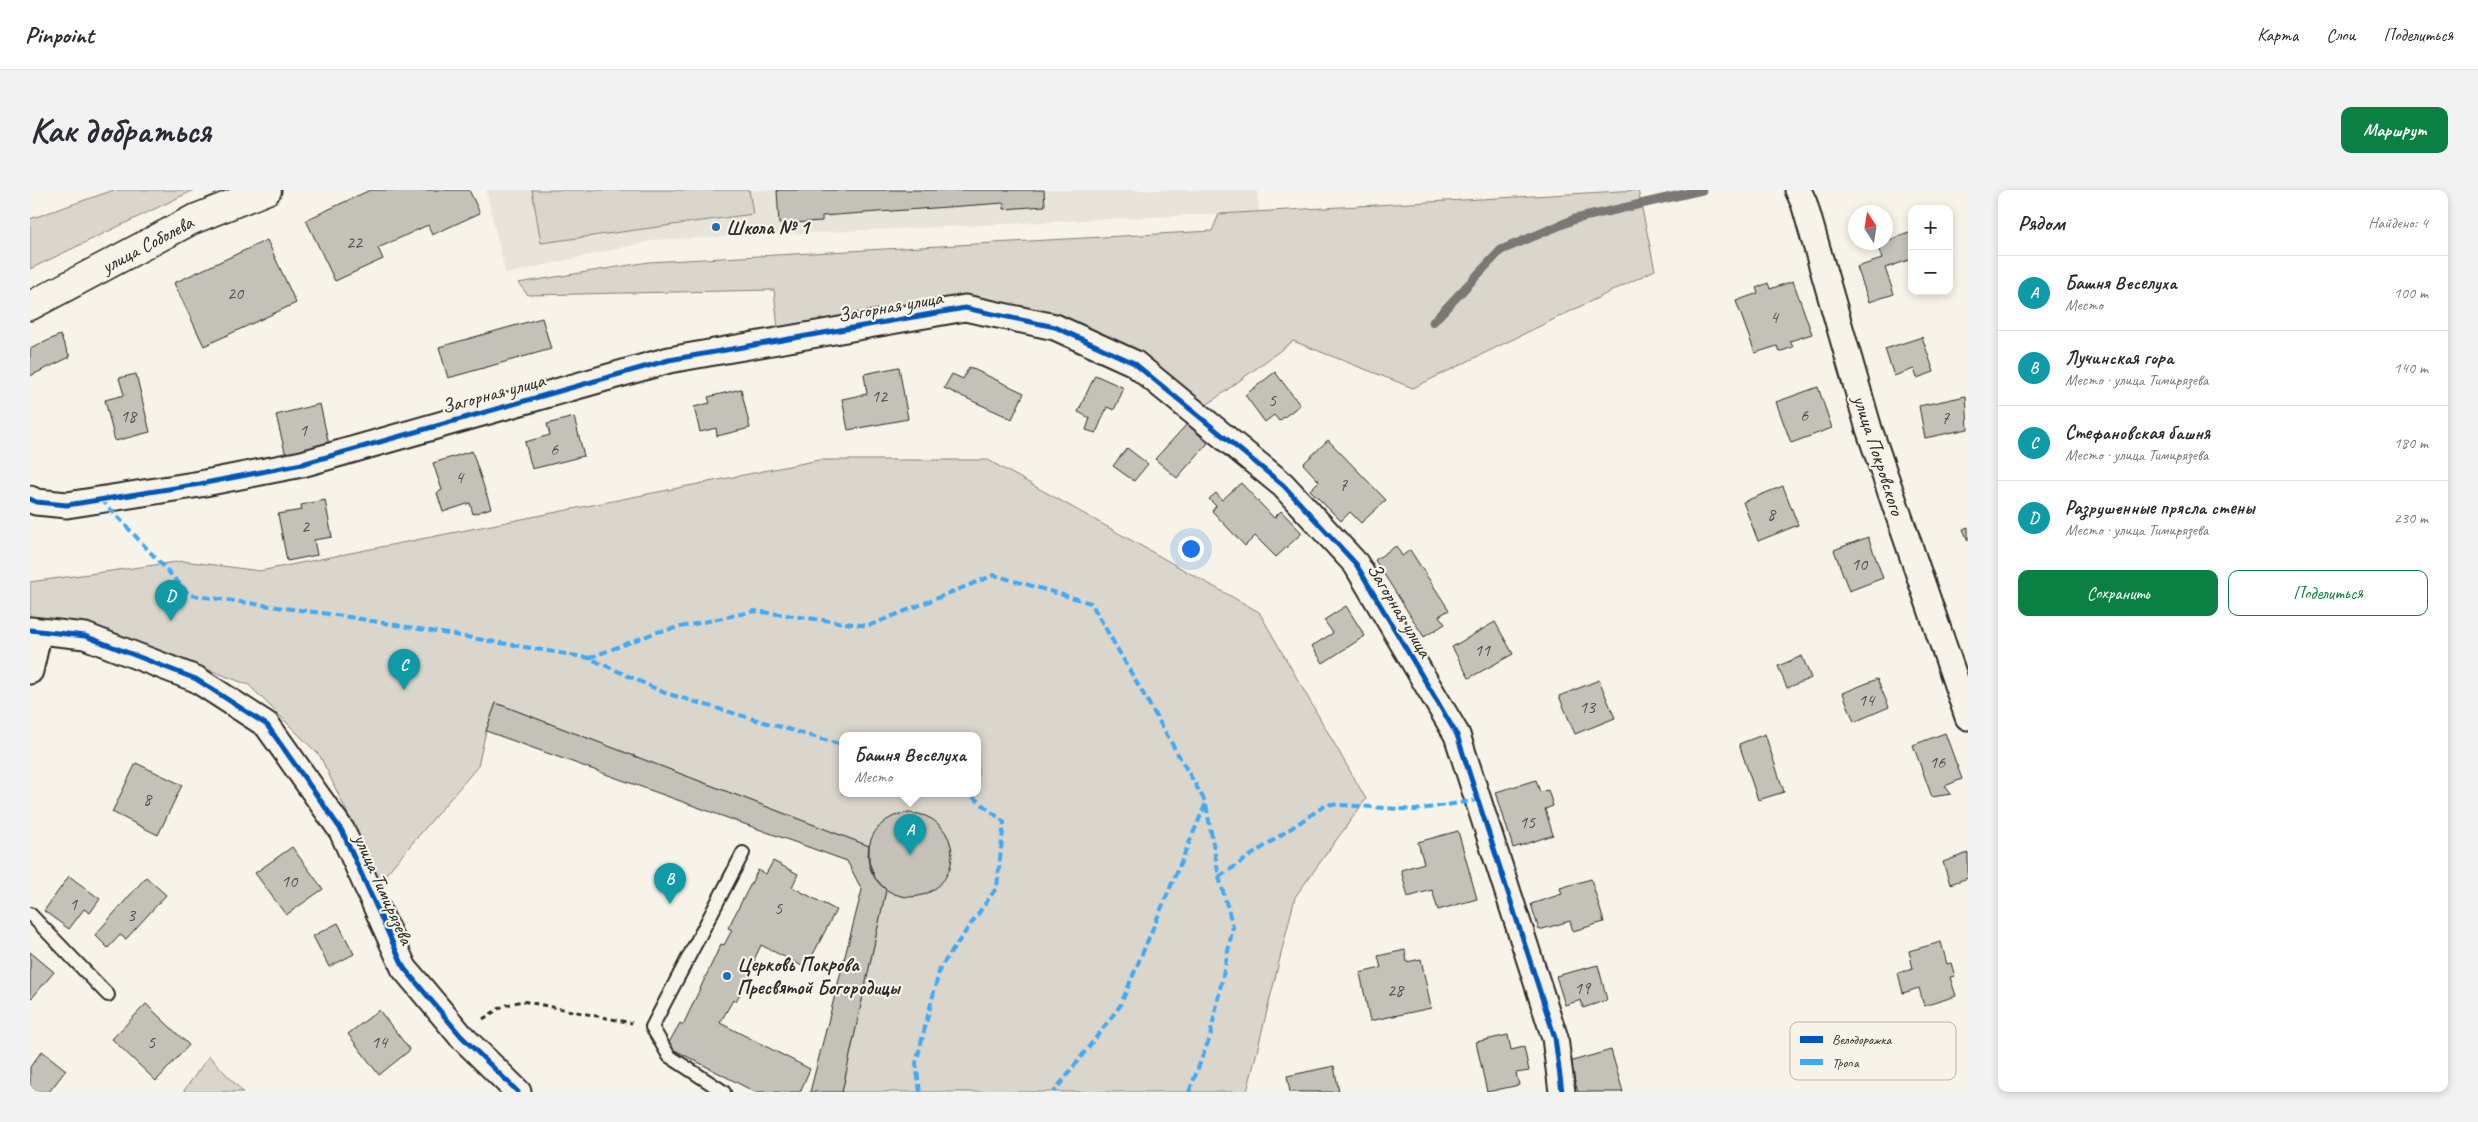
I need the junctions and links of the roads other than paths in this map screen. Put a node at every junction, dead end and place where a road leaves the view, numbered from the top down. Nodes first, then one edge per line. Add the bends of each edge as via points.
1 (267, 190) edge
2 (1798, 190) edge
3 (30, 306) edge
4 (30, 499) edge
5 (35, 630) edge
6 (30, 671) edge
7 (1968, 717) edge
8 (742, 853) dead end
9 (30, 914) edge
10 (108, 995) dead end
11 (518, 1092) edge
12 (724, 1092) edge
13 (1562, 1092) edge

1 - 3 main road, улица Соболева via 192,220
2 - 7 street, улица Покровского via 1869,430
4 - 13 street, Загорная улица via 67,505 302,464 669,360 965,308 1055,327 1134,363 1283,485 1356,564 1457,736 1555,1038
5 - 6 street
5 - 11 street, улица Тимирязева via 85,636 196,679 267,725 342,830 404,968 460,1036
8 - 12 lane via 652,1027 668,1056
9 - 10 lane

